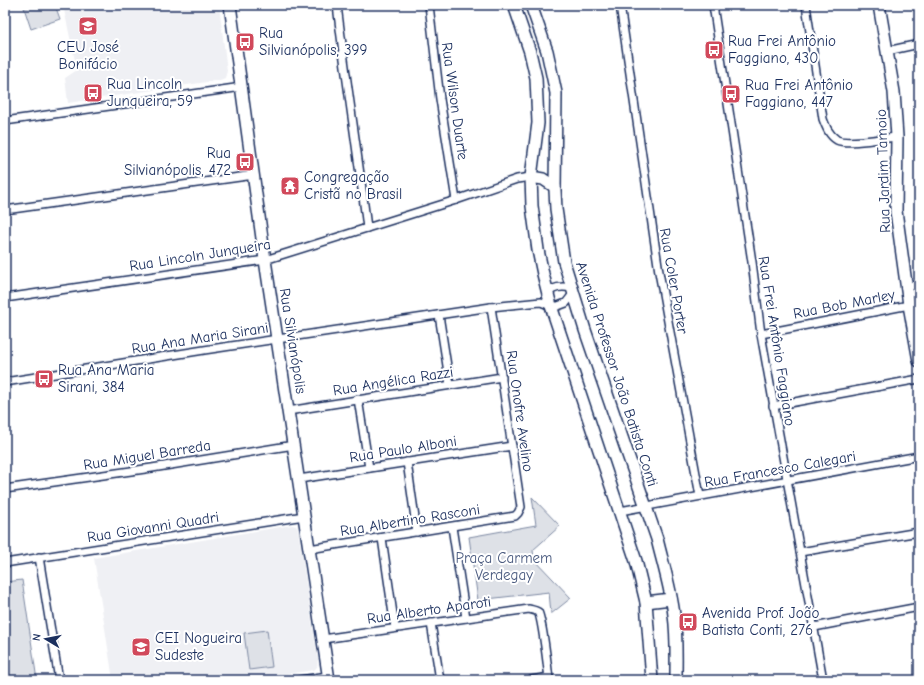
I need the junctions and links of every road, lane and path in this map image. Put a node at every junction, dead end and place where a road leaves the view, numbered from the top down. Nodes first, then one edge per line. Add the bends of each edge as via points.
1 (230, 5) edge
2 (337, 5) edge
3 (429, 5) edge
4 (514, 5) edge
5 (531, 5) edge
6 (620, 5) edge
7 (713, 5) edge
8 (806, 5) edge
9 (879, 5) edge
10 (919, 44) edge
11 (887, 51) junction
12 (242, 87) junction
13 (5, 122) edge
14 (897, 137) junction
15 (254, 175) junction
16 (532, 177) junction
17 (555, 187) junction
18 (456, 200) junction
19 (5, 210) edge
20 (367, 228) junction
21 (265, 260) junction
22 (919, 284) edge
23 (907, 287) junction
24 (572, 291) junction
25 (5, 298) edge
26 (547, 300) junction
27 (909, 305) junction
28 (491, 307) junction
29 (440, 315) junction
30 (761, 334) junction
31 (277, 339) junction
32 (919, 361) edge
33 (502, 377) junction
34 (919, 379) edge
35 (5, 382) edge
36 (450, 385) junction
37 (358, 399) junction
38 (773, 406) junction
39 (288, 411) junction
40 (294, 445) junction
41 (512, 446) junction
42 (919, 456) edge
43 (407, 462) junction
44 (369, 468) junction
45 (299, 479) junction
46 (786, 480) junction
47 (5, 489) edge
48 (700, 496) junction
49 (645, 506) junction
50 (620, 511) junction
51 (304, 516) junction
52 (515, 516) joint
53 (452, 527) junction
54 (417, 532) junction
55 (919, 532) edge
56 (382, 538) junction
57 (309, 549) junction
58 (800, 552) junction
59 (39, 557) junction
60 (5, 563) edge
61 (671, 599) junction
62 (646, 602) junction
63 (919, 607) edge
64 (466, 618) junction
65 (431, 623) junction
66 (814, 627) junction
67 (396, 628) junction
68 (323, 639) junction
69 (329, 678) edge
70 (549, 678) edge
71 (59, 680) edge
72 (300, 680) edge
73 (440, 680) edge
74 (530, 680) edge
75 (652, 680) edge
76 (676, 680) edge
77 (823, 680) edge

1 - 12 main road, Rua Silvianópolis
2 - 20 street
3 - 18 street, Rua Wilson Duarte
4 - 16 main road via 536,78 538,124
5 - 17 main road, Avenida Professor João Batista Conti via 547,51 556,92
6 - 48 street, Rua Coler Porter via 659,272
7 - 30 street, Rua Frei Antônio Faggiano
8 - 14 street via 823,119 830,134 837,140 849,142
9 - 11 main road, Rua Jardim Tamoio
10 - 11 street
11 - 14 main road, Rua Jardim Tamoio via 894,92
12 - 13 street
12 - 15 main road, Rua Silvianópolis
14 - 23 main road, Rua Jardim Tamoio via 896,211
15 - 19 street
15 - 21 main road, Rua Silvianópolis
16 - 17 main road via 547,181
16 - 18 street, Rua Lincoln Junqueira via 517,179
16 - 26 main road via 532,206
17 - 24 main road, Avenida Professor João Batista Conti via 564,262
18 - 20 street, Rua Lincoln Junqueira
20 - 21 street, Rua Lincoln Junqueira
21 - 25 street, Rua Lincoln Junqueira
21 - 31 main road, Rua Silvianópolis
22 - 23 street
23 - 27 main road, Rua Jardim Tamoio
24 - 26 street, Rua Ana Maria Sirani via 561,287
24 - 26 street, Rua Ana Maria Sirani via 569,301 563,305
24 - 49 main road, Avenida Professor João Batista Conti
26 - 28 street, Rua Ana Maria Sirani
26 - 50 main road
27 - 30 street, Rua Bob Marley
27 - 32 main road, Rua Jardim Tamoio
28 - 29 street, Rua Ana Maria Sirani
28 - 33 street, Rua Onofre Avelino
29 - 31 street, Rua Ana Maria Sirani
29 - 36 street
30 - 38 street, Rua Frei Antônio Faggiano
31 - 35 street, Rua Ana Maria Sirani
31 - 39 main road, Rua Silvianópolis
33 - 36 street, Rua Angélica Razzi
33 - 41 street, Rua Onofre Avelino
34 - 38 street
36 - 37 street, Rua Angélica Razzi
37 - 39 street, Rua Angélica Razzi
37 - 44 street
38 - 46 street, Rua Frei Antônio Faggiano
39 - 40 main road, Rua Silvianópolis
40 - 45 main road, Rua Silvianópolis
40 - 47 street, Rua Miguel Barreda
41 - 43 street, Rua Paulo Alboni
41 - 52 street, Rua Onofre Avelino via 521,507
42 - 46 street, Rua Francesco Calegari
43 - 44 street, Rua Paulo Alboni
43 - 54 street
44 - 45 street, Rua Paulo Alboni
45 - 51 main road, Rua Silvianópolis
46 - 48 street, Rua Francesco Calegari
46 - 58 street, Rua Frei Antônio Faggiano
48 - 49 street, Rua Francesco Calegari
49 - 50 street, Rua Francesco Calegari
49 - 61 main road, Avenida Professor João Batista Conti via 657,539
50 - 62 main road
51 - 57 main road, Rua Silvianópolis
51 - 59 street, Rua Giovanni Quadri
52 - 53 street, Rua Albertino Rasconi
53 - 54 street, Rua Albertino Rasconi
53 - 64 street
54 - 56 street, Rua Albertino Rasconi
55 - 58 street
56 - 57 street, Rua Albertino Rasconi
56 - 67 street
57 - 68 main road, Rua Silvianópolis
58 - 66 street, Rua Frei Antônio Faggiano
59 - 60 street, Rua Giovanni Quadri
59 - 71 street
61 - 62 main road
61 - 76 main road, Avenida Professor João Batista Conti via 676,636
62 - 75 main road
63 - 66 street
64 - 65 street, Rua Alberto Aparoti
64 - 70 street, Rua Alberto Aparoti via 535,610 538,613
65 - 67 street, Rua Alberto Aparoti
65 - 73 street
66 - 77 street, Rua Frei Antônio Faggiano
67 - 68 street, Rua Alberto Aparoti
68 - 69 main road, Rua Silvianópolis
69 - 72 street
70 - 74 street

